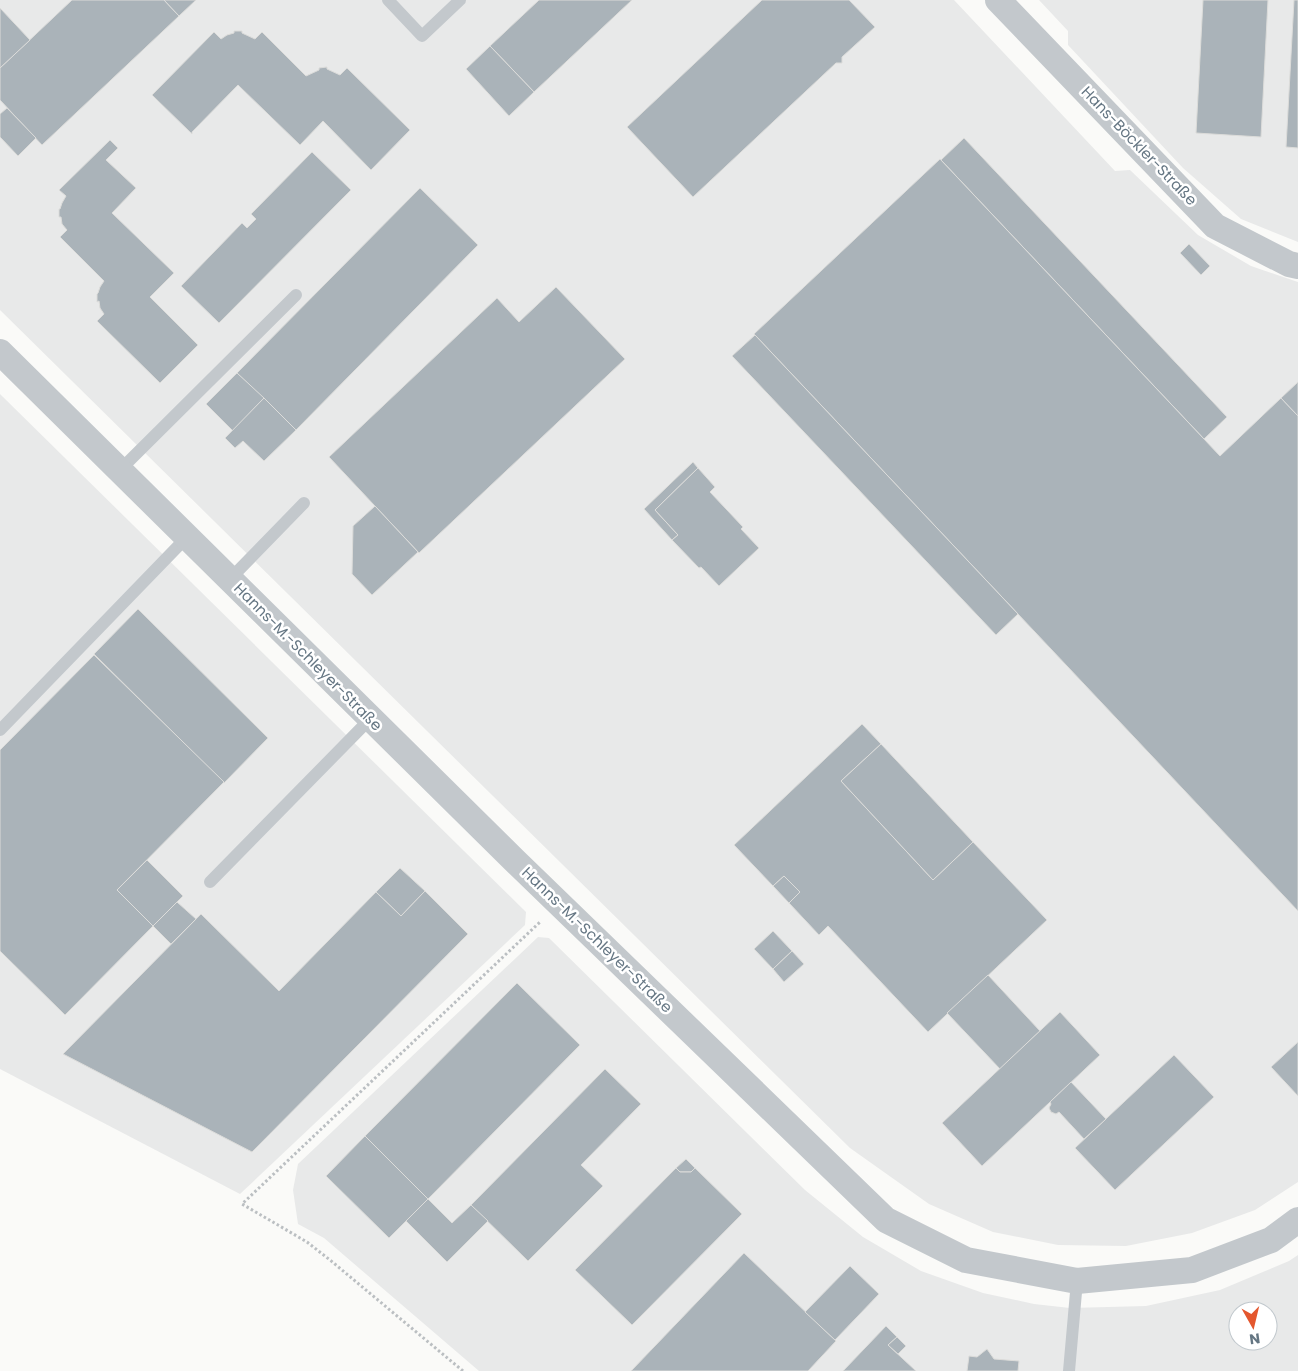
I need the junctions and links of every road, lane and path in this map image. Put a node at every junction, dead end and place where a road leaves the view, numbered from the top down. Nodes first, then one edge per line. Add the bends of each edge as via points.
1 (388, 0) edge
2 (460, 0) edge
3 (998, 0) edge
4 (1298, 266) edge
5 (296, 295) dead end
6 (0, 352) edge
7 (120, 470) junction
8 (304, 503) dead end
9 (187, 537) junction
10 (230, 579) junction
11 (370, 718) junction
12 (0, 730) edge
13 (210, 882) dead end
14 (559, 904) junction
15 (1298, 1220) edge
16 (1077, 1281) junction
17 (463, 1371) edge
18 (1069, 1371) edge

1 - 2 lane via 422,36
3 - 4 street, Hans-Böckler-Straße via 1215,226 1288,264
5 - 7 lane
6 - 7 street, Hanns-M.-Schleyer-Straße
7 - 9 street, Hanns-M.-Schleyer-Straße
8 - 10 lane
9 - 10 street, Hanns-M.-Schleyer-Straße
9 - 12 lane
10 - 11 street, Hanns-M.-Schleyer-Straße
11 - 13 lane
11 - 14 street, Hanns-M.-Schleyer-Straße
14 - 16 street, Hanns-M.-Schleyer-Straße via 886,1220 966,1260
14 - 17 path via 242,1204 307,1242
15 - 16 street, Hanns-M.-Schleyer-Straße via 1271,1240 1192,1270
16 - 18 lane

